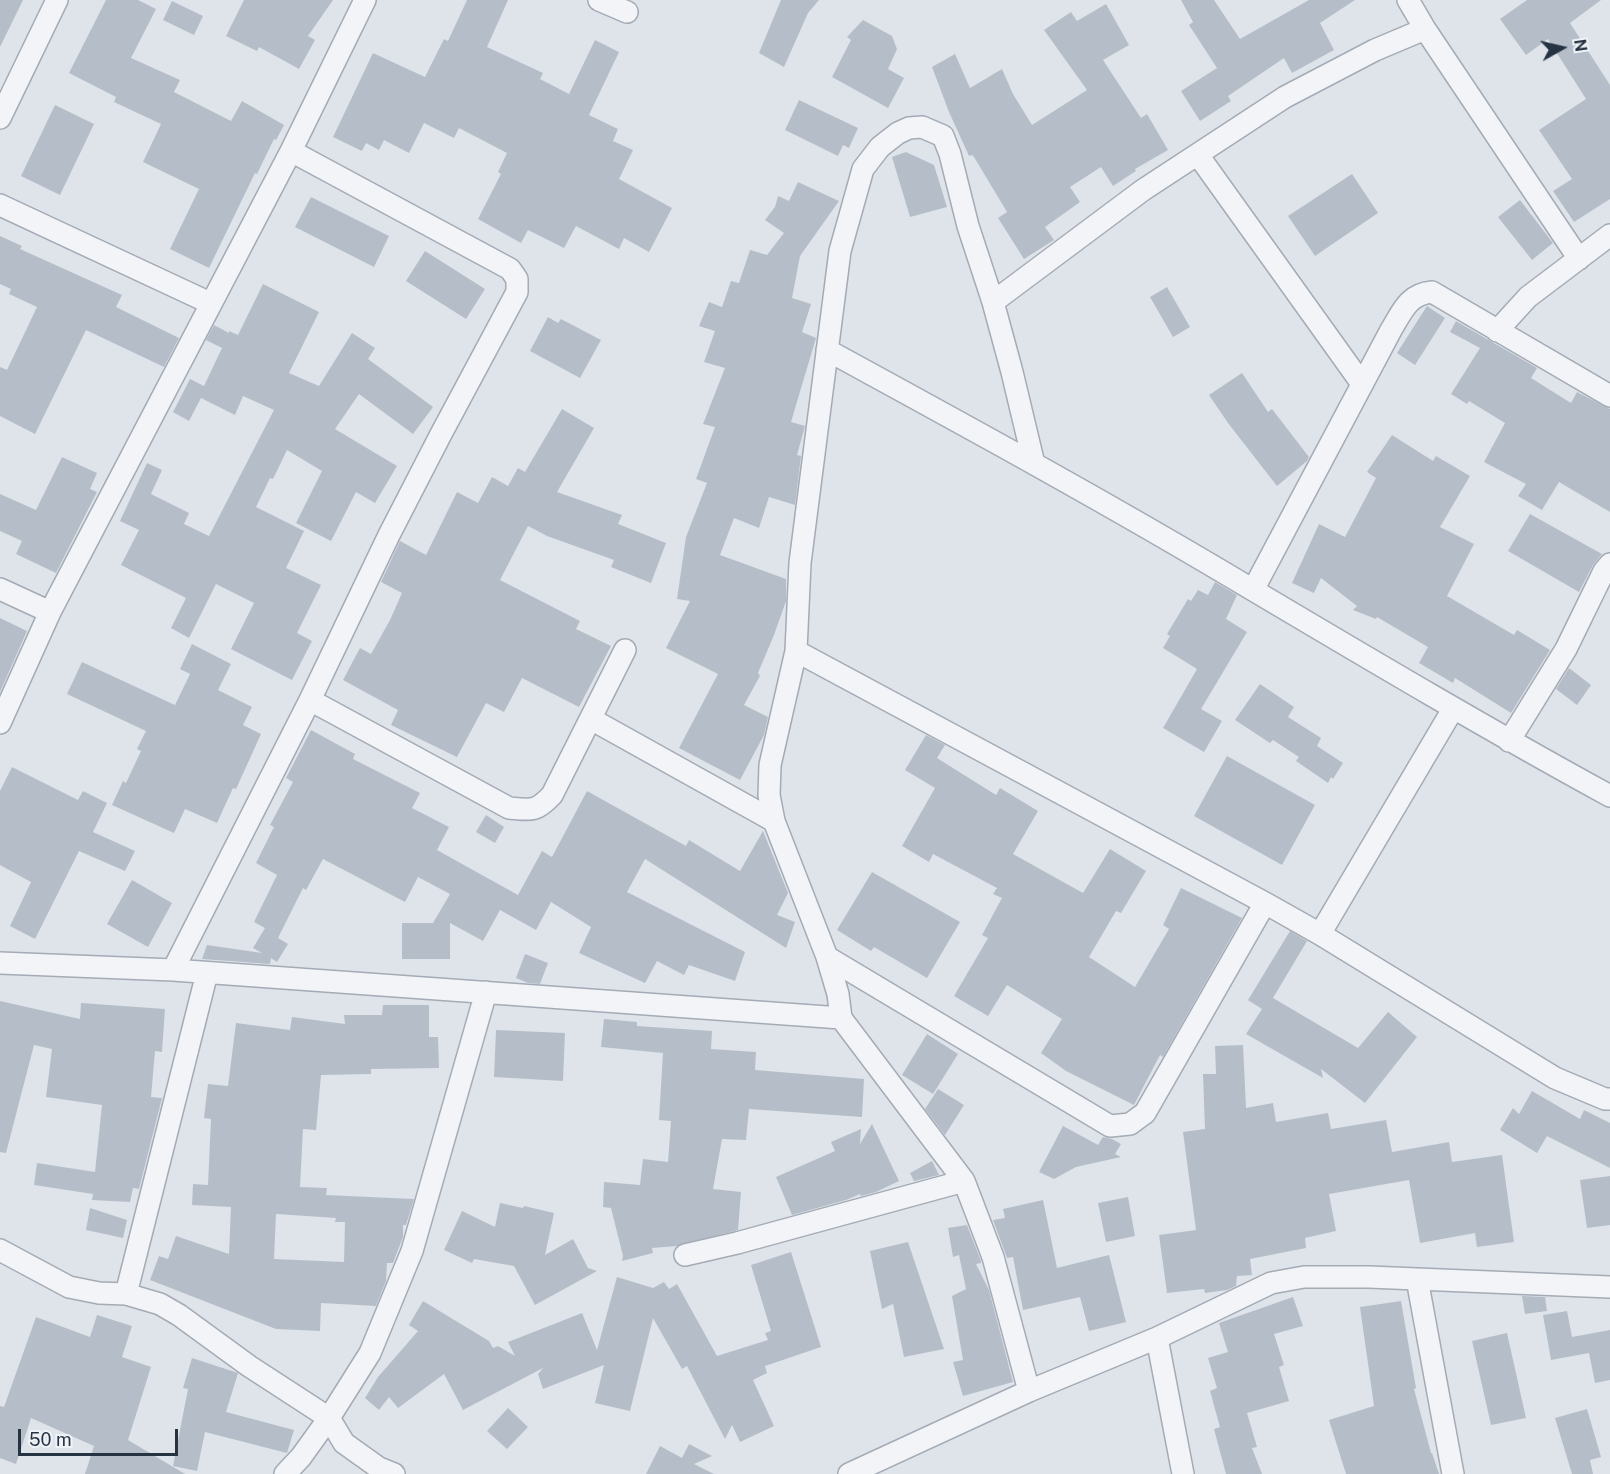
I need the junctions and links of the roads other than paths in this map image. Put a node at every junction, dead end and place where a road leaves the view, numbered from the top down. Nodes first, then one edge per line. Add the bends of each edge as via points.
1 (57, 0) edge
2 (365, 0) edge
3 (599, 0) edge
4 (1408, 0) edge
5 (627, 12) dead end
6 (1425, 29) junction
7 (0, 118) edge
8 (291, 151) junction
9 (1198, 155) junction
10 (0, 206) edge
11 (1610, 235) edge
12 (1579, 259) junction
13 (993, 302) junction
14 (210, 303) junction
15 (1497, 331) junction
16 (827, 350) junction
17 (1362, 384) junction
18 (1610, 396) edge
19 (1034, 464) junction
20 (1610, 564) edge
21 (0, 589) edge
22 (1253, 590) junction
23 (50, 612) junction
24 (625, 650) dead end
25 (796, 651) junction
26 (310, 700) junction
27 (1453, 709) junction
28 (591, 719) junction
29 (0, 723) edge
30 (1509, 741) junction
31 (1610, 796) edge
32 (774, 821) junction
33 (1265, 903) junction
34 (1320, 934) junction
35 (827, 957) junction
36 (0, 963) edge
37 (173, 970) junction
38 (207, 973) junction
39 (486, 992) junction
40 (841, 1018) junction
41 (1610, 1099) edge
42 (964, 1181) junction
43 (0, 1250) edge
44 (685, 1255) dead end
45 (1417, 1279) junction
46 (1610, 1287) edge
47 (126, 1294) junction
48 (1157, 1338) junction
49 (1029, 1391) junction
50 (329, 1418) junction
51 (285, 1474) edge
52 (393, 1474) edge
53 (849, 1474) edge
54 (1183, 1474) edge
55 (1453, 1474) edge

1 - 7 street
2 - 8 street
3 - 5 street
4 - 6 street
6 - 9 street via 1285,97
6 - 12 street
8 - 14 street
8 - 26 street via 510,269 517,279 517,292 405,505
9 - 13 street via 1143,190
9 - 17 street
10 - 14 street
11 - 12 street
12 - 15 street via 1528,297
13 - 16 street via 943,135 922,127 909,128 880,147 863,169 840,251
13 - 19 street
14 - 23 street
15 - 17 street via 1432,292 1420,293 1406,304
15 - 18 street
16 - 19 street
16 - 25 street via 800,563
17 - 22 street
19 - 22 street
20 - 30 street via 1566,649
21 - 23 street
22 - 27 street
23 - 29 street
24 - 28 street
25 - 32 street via 770,765 769,795
25 - 33 street
26 - 28 street via 509,808 525,810 541,807 552,795
26 - 37 street
27 - 30 street
27 - 34 street
28 - 32 street
30 - 31 street
32 - 35 street
33 - 34 street
33 - 35 street via 1145,1113 1130,1124 1110,1126
34 - 41 street via 1555,1078
35 - 40 street
36 - 37 street
37 - 38 street
38 - 39 street
38 - 47 street
39 - 40 street
39 - 50 street via 412,1251 370,1353
40 - 42 street
42 - 44 street
42 - 49 street via 993,1257
43 - 47 street via 69,1287
45 - 46 street
45 - 48 street via 1304,1277 1271,1283
45 - 55 street
47 - 50 street via 179,1314
48 - 49 street
48 - 54 street
49 - 53 street
50 - 51 street
50 - 52 street via 344,1443

